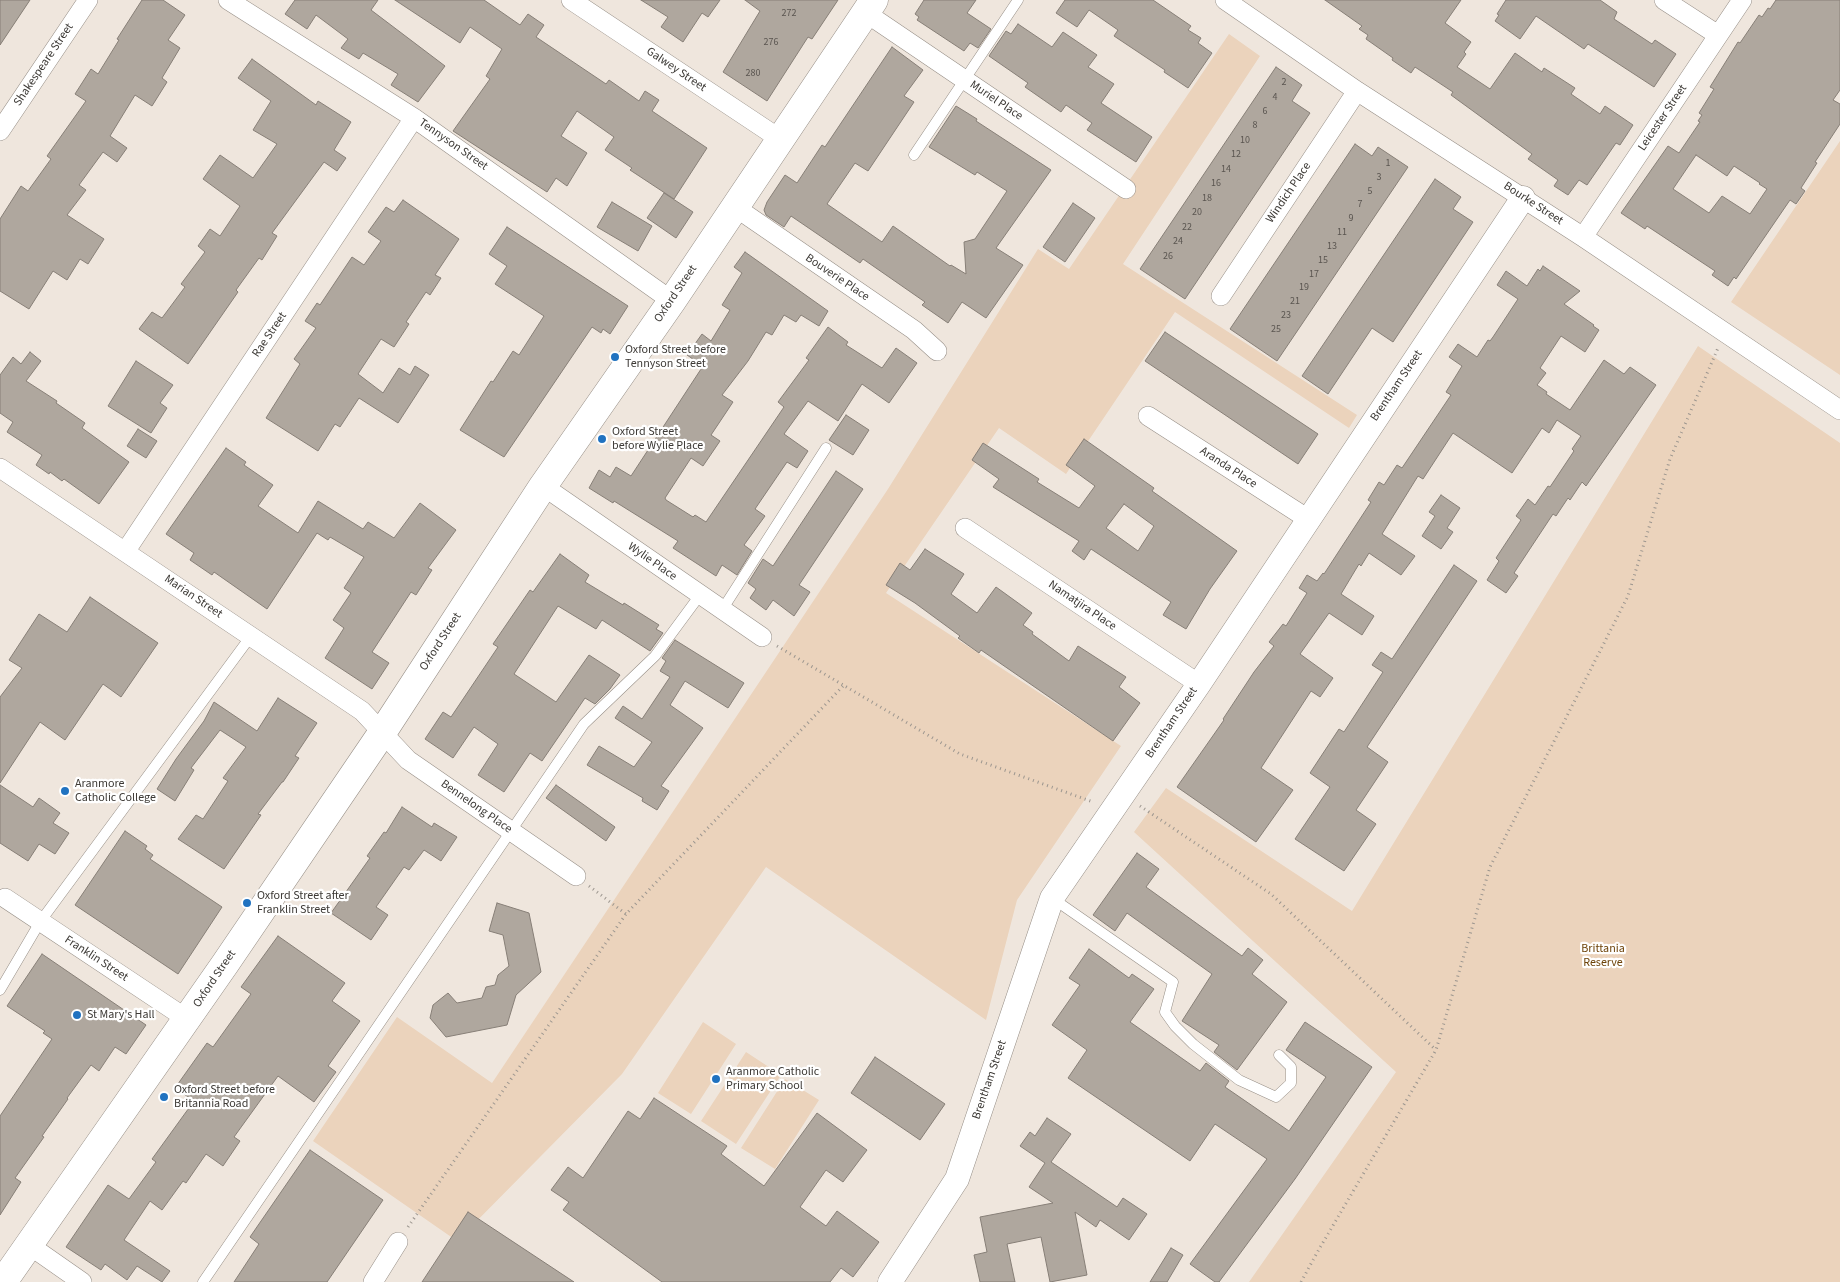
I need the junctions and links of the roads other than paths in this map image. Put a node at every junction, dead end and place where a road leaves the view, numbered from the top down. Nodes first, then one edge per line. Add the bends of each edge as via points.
1 (88, 0) edge
2 (228, 0) edge
3 (571, 0) edge
4 (1018, 0) edge
5 (1225, 0) edge
6 (1664, 0) edge
7 (1742, 0) edge
8 (870, 6) edge
9 (1718, 35) junction
10 (964, 80) junction
11 (1358, 91) junction
12 (414, 118) junction
13 (0, 131) edge
14 (780, 139) junction
15 (914, 155) dead end
16 (1126, 189) dead end
17 (1524, 198) junction
18 (735, 207) junction
19 (1583, 237) junction
20 (1221, 296) dead end
21 (672, 301) junction
22 (937, 351) dead end
23 (1840, 410) edge
24 (1148, 416) dead end
25 (826, 448) dead end
26 (0, 468) edge
27 (543, 486) junction
28 (1308, 519) junction
29 (965, 528) dead end
30 (125, 552) junction
31 (700, 595) junction
32 (722, 610) junction
33 (251, 636) junction
34 (762, 637) road end
35 (1199, 684) junction
36 (382, 733) junction
37 (511, 832) junction
38 (576, 876) road end
39 (5, 898) dead end
40 (1052, 898) junction
41 (40, 922) junction
42 (0, 990) edge
43 (187, 1019) junction
44 (1279, 1055) dead end
45 (398, 1242) road end
46 (29, 1245) junction
47 (3, 1282) edge
48 (82, 1282) edge
49 (203, 1282) edge
50 (373, 1282) edge
51 (890, 1282) edge

1 - 13 street, Shakespeare Street
2 - 12 street, Tennyson Street
3 - 14 street, Galwey Street
4 - 10 lane
5 - 11 street, Bourke Street
6 - 9 street
7 - 9 street, Leicester Street
8 - 10 street, Muriel Place
8 - 14 main road, Oxford Street
9 - 19 street, Leicester Street
10 - 15 lane
10 - 16 street, Muriel Place
11 - 17 street, Bourke Street
11 - 20 street, Windich Place
12 - 21 street, Tennyson Street
12 - 30 street, Rae Street
14 - 18 main road, Oxford Street
17 - 19 street, Bourke Street
17 - 28 street, Brentham Street
18 - 21 main road, Oxford Street
18 - 22 street, Bouverie Place via 914,330
19 - 23 street, Bourke Street
21 - 27 main road, Oxford Street
24 - 28 street, Aranda Place
25 - 32 lane
26 - 30 street, Marian Street
27 - 31 street, Wylie Place
27 - 36 main road, Oxford Street
28 - 35 street, Brentham Street
29 - 35 street, Namatjira Place
30 - 33 street, Marian Street
31 - 32 street, Wylie Place
31 - 37 lane via 655,656 584,724
32 - 34 street, Wylie Place
33 - 36 street, Marian Street via 362,711
33 - 41 lane
35 - 40 street, Brentham Street
36 - 37 street, Bennelong Place via 408,760
36 - 43 main road, Oxford Street
37 - 38 street, Bennelong Place
37 - 49 lane
39 - 41 street, Franklin Street
40 - 44 lane via 1174,982 1165,1012 1193,1044 1239,1080 1276,1097 1291,1083 1291,1067
40 - 51 street, Brentham Street via 957,1179
41 - 42 lane
41 - 43 street, Franklin Street
43 - 46 main road, Oxford Street
45 - 50 street
46 - 47 main road, Oxford Street
46 - 48 street

